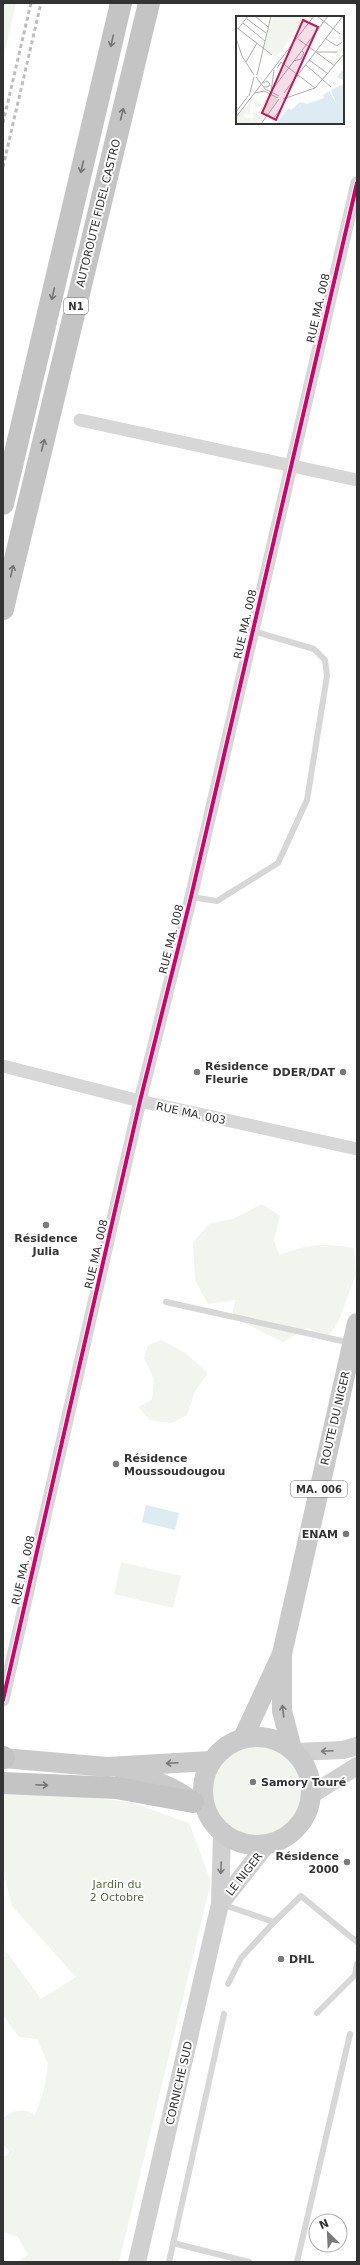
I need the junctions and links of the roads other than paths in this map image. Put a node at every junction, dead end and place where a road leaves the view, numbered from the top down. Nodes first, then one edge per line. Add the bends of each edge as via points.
1 (121, 3) edge
2 (149, 3) edge
3 (357, 182) edge
4 (80, 420) dead end
5 (290, 465) junction
6 (357, 480) edge
7 (3, 504) edge
8 (3, 609) edge
9 (253, 631) junction
10 (191, 897) junction
11 (3, 1066) edge
12 (140, 1101) junction
13 (357, 1149) edge
14 (166, 1302) dead end
15 (357, 1323) edge
16 (352, 1343) junction
17 (282, 1654) junction
18 (3, 1700) edge
19 (243, 1738) junction
20 (357, 1746) edge
21 (294, 1750) junction
22 (3, 1758) edge
23 (211, 1761) junction
24 (357, 1766) edge
25 (107, 1767) junction
26 (3, 1783) edge
27 (311, 1795) junction
28 (200, 1807) junction
29 (222, 1833) junction
30 (268, 1843) junction
31 (220, 1904) junction
32 (274, 1922) junction
33 (357, 1942) edge
34 (357, 1964) edge
35 (228, 1984) dead end
36 (224, 2014) dead end
37 (318, 2014) dead end
38 (350, 2034) dead end
39 (173, 2242) junction
40 (137, 2262) edge
41 (169, 2262) edge
42 (249, 2262) edge
43 (297, 2262) edge

1 -> 7 highway, N1
8 -> 2 highway, AUTOROUTE FIDEL CASTRO / N1
3 - 5 street, RUE MA. 008
4 - 5 street
5 - 6 street
5 - 9 street, RUE MA. 008
9 - 10 street, RUE MA. 008
9 - 10 lane via 314,650 325,660 327,676 307,800 278,863 217,901
10 - 12 street, RUE MA. 008
11 - 12 street, RUE MA. 003
12 - 13 street, RUE MA. 003
12 - 18 street, RUE MA. 008
14 - 16 lane
15 - 16 main road, ROUTE DU NIGER / MA. 006
16 - 17 main road, ROUTE DU NIGER / MA. 006
17 - 19 main road, ROUTE DU NIGER / MA. 006
21 -> 17 main road, ROUTE DU NIGER / MA. 006 via 282,1711
19 - 21 main road via 269,1738
19 - 23 main road via 225,1747
20 -> 21 main road via 343,1750
21 - 27 main road via 308,1772
22 - 25 main road
23 -> 25 main road
23 - 28 main road via 205,1773
24 - 27 main road
25 - 28 main road via 174,1788
26 -> 28 highway via 116,1788
27 - 30 main road via 307,1812 298,1826 289,1834
28 - 29 main road
29 - 30 main road via 244,1843
29 -> 31 main road, LE NIGER
30 - 31 main road, LE NIGER
31 - 32 lane
31 - 40 main road, CORNICHE SUD
32 - 33 lane via 302,1896
32 - 35 lane via 241,1958
34 - 37 lane via 355,1975
36 - 39 lane
38 - 43 lane
39 - 41 lane
39 - 42 lane

